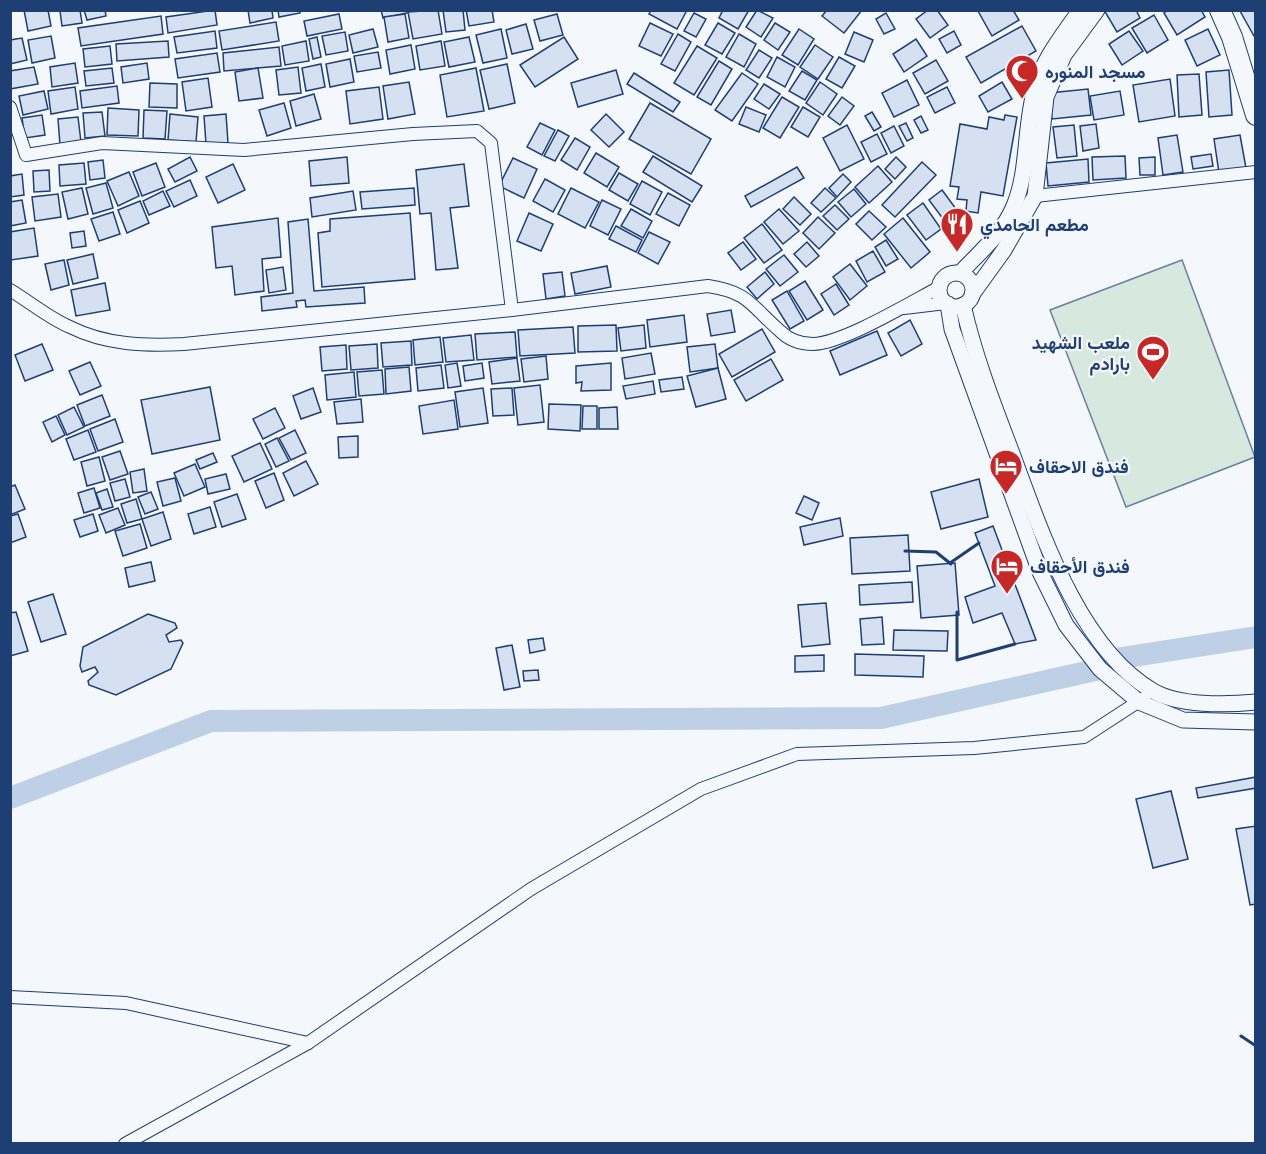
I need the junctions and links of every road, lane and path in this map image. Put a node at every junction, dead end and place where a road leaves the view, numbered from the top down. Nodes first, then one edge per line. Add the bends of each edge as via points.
1 (1080, 10) edge
2 (1097, 10) edge
3 (1220, 10) edge
4 (10, 107) edge
5 (1256, 114) edge
6 (1256, 172) edge
7 (1035, 196) junction
8 (960, 273) junction
9 (940, 287) junction
10 (10, 290) edge
11 (958, 301) junction
12 (903, 308) junction
13 (512, 310) junction
14 (1005, 456) junction
15 (1153, 691) junction
16 (1139, 702) junction
17 (1256, 702) edge
18 (1256, 722) edge
19 (10, 997) edge
20 (308, 1043) junction
21 (125, 1143) edge

1 - 8 street via 1038,77 1014,207 994,238
2 - 7 street via 1064,55 1046,98
3 - 5 highway
4 - 13 street via 26,155 102,143 244,150 477,131 491,143
6 - 7 street
7 - 11 street via 1004,250
8 - 9 street via 946,276
8 - 11 street via 972,283
9 - 11 street via 940,293
9 - 12 street
10 - 13 street via 69,327 105,341 147,345
11 - 12 street
11 - 14 street
12 - 13 street via 815,344 786,336 743,295 708,286
14 - 15 street via 1082,617 1114,659
14 - 16 street via 1040,572 1066,625 1100,669
15 - 16 street
15 - 17 street via 1195,702
16 - 18 street via 1183,720
16 - 20 street via 1084,737 974,748 797,754 701,789 531,890
19 - 20 street via 126,1004
20 - 21 street

